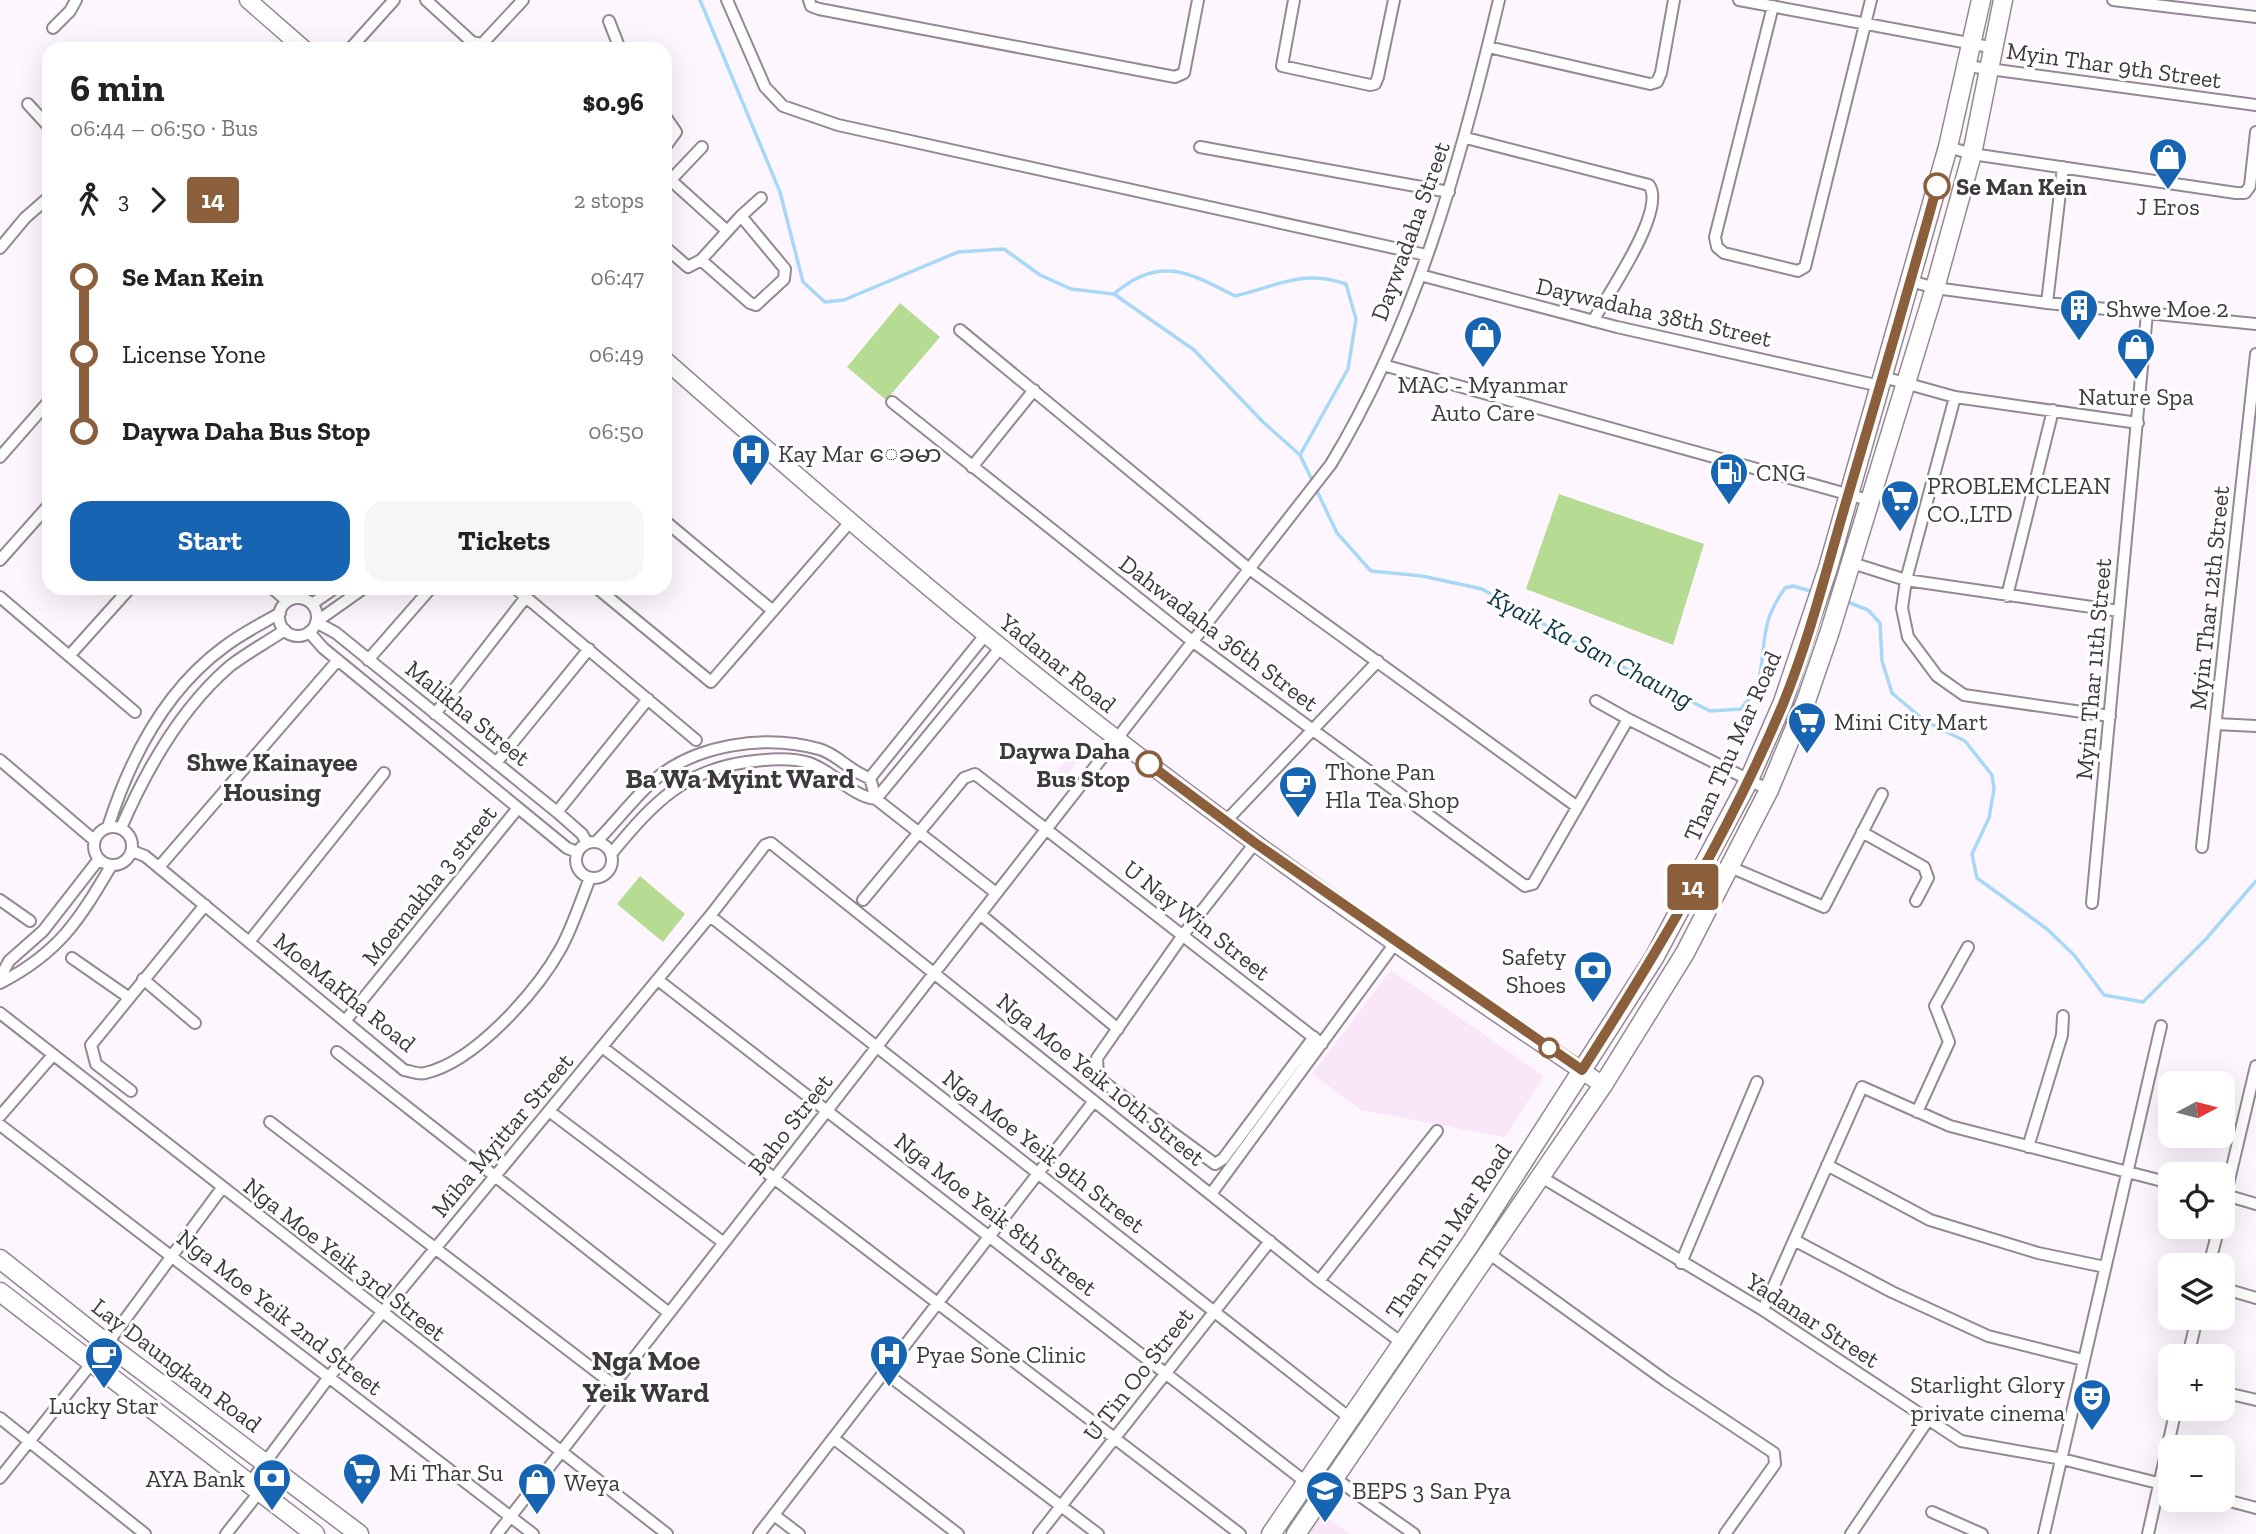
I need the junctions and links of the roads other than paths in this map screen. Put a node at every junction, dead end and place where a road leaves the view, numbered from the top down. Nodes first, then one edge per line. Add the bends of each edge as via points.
1 (76, 0) edge
2 (248, 0) edge
3 (394, 0) edge
4 (426, 0) edge
5 (523, 0) edge
6 (727, 0) edge
7 (809, 0) edge
8 (1198, 0) edge
9 (1294, 0) edge
10 (1394, 0) edge
11 (1499, 0) edge
12 (1674, 0) edge
13 (1739, 0) edge
14 (1871, 0) edge
15 (1981, 0) edge
16 (2004, 0) edge
17 (2113, 0) edge
18 (1773, 6) junction
19 (2256, 17) edge
20 (609, 21) dead end
21 (1867, 25) junction
22 (53, 28) dead end
23 (296, 42) edge
24 (355, 42) edge
25 (472, 42) edge
26 (484, 42) edge
27 (617, 42) edge
28 (1973, 45) junction
29 (1488, 47) junction
30 (1995, 48) junction
31 (1967, 66) junction
32 (1991, 70) junction
33 (28, 104) dead end
34 (2256, 105) edge
35 (42, 119) edge
36 (2256, 132) edge
37 (1466, 138) junction
38 (702, 147) dead end
39 (1200, 147) dead end
40 (1948, 147) junction
41 (1972, 154) junction
42 (2063, 167) junction
43 (672, 175) edge
44 (672, 184) edge
45 (1449, 192) junction
46 (761, 198) dead end
47 (42, 203) edge
48 (741, 216) junction
49 (726, 230) junction
50 (0, 248) edge
51 (672, 253) edge
52 (1426, 255) junction
53 (701, 260) junction
54 (1420, 275) junction
55 (1911, 281) junction
56 (1935, 288) junction
57 (2047, 303) junction
58 (2147, 313) junction
59 (1593, 321) junction
60 (2256, 324) edge
61 (960, 330) dead end
62 (2256, 354) edge
63 (1383, 365) junction
64 (672, 366) edge
65 (1882, 382) junction
66 (1906, 385) junction
67 (1034, 390) junction
68 (1955, 397) junction
69 (892, 402) dead end
70 (42, 409) edge
71 (2053, 410) junction
72 (2138, 423) junction
73 (0, 457) edge
74 (972, 467) junction
75 (1848, 495) junction
76 (1872, 501) junction
77 (42, 513) edge
78 (850, 522) junction
79 (672, 527) edge
80 (0, 560) edge
81 (1248, 568) junction
82 (1851, 568) junction
83 (1906, 580) junction
84 (124, 595) edge
85 (280, 595) edge
86 (325, 595) edge
87 (354, 595) edge
88 (425, 595) edge
89 (524, 595) edge
90 (605, 595) edge
91 (2007, 596) junction
92 (0, 597) edge
93 (526, 597) junction
94 (287, 601) junction
95 (312, 604) junction
96 (773, 611) junction
97 (2119, 611) junction
98 (280, 613) junction
99 (316, 622) junction
100 (285, 630) junction
101 (309, 632) junction
102 (986, 634) junction
103 (1192, 641) junction
104 (1001, 647) junction
105 (589, 649) junction
106 (69, 656) junction
107 (338, 660) junction
108 (368, 660) junction
109 (1378, 662) junction
110 (648, 699) junction
111 (1596, 701) dead end
112 (135, 712) dead end
113 (435, 714) junction
114 (2110, 716) junction
115 (1628, 719) junction
116 (2216, 724) junction
117 (2256, 726) edge
118 (1313, 731) junction
119 (1116, 739) junction
120 (696, 740) dead end
121 (0, 760) edge
122 (496, 763) junction
123 (384, 773) dead end
124 (870, 778) junction
125 (1748, 782) junction
126 (1769, 790) junction
127 (1882, 794) dead end
128 (876, 799) junction
129 (1577, 806) junction
130 (518, 808) junction
131 (557, 812) junction
132 (1225, 822) junction
133 (108, 827) junction
134 (121, 828) junction
135 (1046, 829) junction
136 (918, 832) junction
137 (1862, 832) junction
138 (94, 841) junction
139 (592, 842) junction
140 (1255, 843) junction
141 (776, 845) joint
142 (2202, 847) dead end
143 (132, 851) junction
144 (577, 852) junction
145 (611, 854) junction
146 (99, 859) junction
147 (111, 866) junction
148 (159, 867) junction
149 (1730, 867) junction
150 (590, 877) junction
151 (996, 893) junction
152 (0, 900) edge
153 (863, 900) dead end
154 (1916, 901) dead end
155 (2092, 903) dead end
156 (205, 905) junction
157 (980, 914) junction
158 (710, 916) junction
159 (30, 921) dead end
160 (1183, 936) junction
161 (249, 942) junction
162 (1396, 942) junction
163 (1968, 947) dead end
164 (72, 958) dead end
165 (935, 972) junction
166 (0, 978) edge
167 (143, 979) junction
168 (658, 980) junction
169 (0, 984) edge
170 (128, 997) junction
171 (0, 1013) edge
172 (2063, 1016) dead end
173 (346, 1020) junction
174 (195, 1023) dead end
175 (2161, 1026) dead end
176 (1118, 1029) junction
177 (1318, 1040) junction
178 (602, 1047) junction
179 (876, 1047) junction
180 (337, 1052) dead end
181 (53, 1055) junction
182 (2256, 1066) edge
183 (1582, 1070) junction
184 (1757, 1082) dead end
185 (1603, 1084) junction
186 (131, 1091) dead end
187 (1094, 1101) junction
188 (827, 1110) junction
189 (549, 1111) junction
190 (1917, 1111) junction
191 (0, 1116) edge
192 (270, 1122) dead end
193 (0, 1125) edge
194 (1437, 1130) dead end
195 (2028, 1147) junction
196 (2232, 1162) edge
197 (1827, 1165) junction
198 (2127, 1172) junction
199 (1038, 1173) junction
200 (1538, 1175) junction
201 (494, 1176) junction
202 (774, 1178) junction
203 (2158, 1180) edge
204 (222, 1188) junction
205 (1211, 1194) junction
206 (2235, 1198) edge
207 (2256, 1204) edge
208 (990, 1236) junction
209 (1794, 1240) junction
210 (1270, 1241) junction
211 (724, 1243) junction
212 (435, 1249) junction
213 (1487, 1252) junction
214 (174, 1255) junction
215 (0, 1259) edge
216 (1681, 1263) junction
217 (2105, 1267) junction
218 (1319, 1281) junction
219 (0, 1292) edge
220 (2235, 1292) edge
221 (2256, 1298) edge
222 (937, 1304) junction
223 (1763, 1310) junction
224 (1214, 1311) junction
225 (669, 1313) junction
226 (381, 1314) junction
227 (1402, 1343) junction
228 (107, 1344) junction
229 (2083, 1360) junction
230 (92, 1363) junction
231 (1166, 1372) junction
232 (884, 1373) junction
233 (329, 1377) junction
234 (614, 1385) junction
235 (2235, 1395) edge
236 (2256, 1401) edge
237 (0, 1418) edge
238 (1351, 1419) junction
239 (1928, 1420) junction
240 (832, 1438) junction
241 (1113, 1439) junction
242 (30, 1442) junction
243 (560, 1453) junction
244 (2062, 1460) junction
245 (270, 1466) junction
246 (0, 1478) edge
247 (1309, 1480) junction
248 (2158, 1483) edge
249 (1332, 1484) junction
250 (255, 1489) junction
251 (2235, 1502) edge
252 (2158, 1505) edge
253 (1061, 1506) junction
254 (2256, 1508) edge
255 (1933, 1512) dead end
256 (774, 1515) junction
257 (511, 1517) junction
258 (145, 1534) edge
259 (226, 1534) edge
260 (315, 1534) edge
261 (359, 1534) edge
262 (497, 1534) edge
263 (533, 1534) edge
264 (667, 1534) edge
265 (759, 1534) edge
266 (799, 1534) edge
267 (958, 1534) edge
268 (1039, 1534) edge
269 (1098, 1534) edge
270 (1240, 1534) edge
271 (1271, 1534) edge
272 (1296, 1534) edge
273 (1414, 1534) edge
274 (1726, 1534) edge
275 (1851, 1534) edge
276 (1982, 1534) edge
277 (2044, 1534) edge
278 (2148, 1534) edge

1 - 22 street
2 - 23 main road
3 - 24 street
4 - 25 street
5 - 26 street
6 - 52 street via 765,87 783,106 838,125
7 - 8 street via 819,9 1175,77 1184,73
9 - 10 street via 1282,65 1370,85 1378,77
11 - 29 street, Daywadaha Street
12 - 29 street via 1661,73 1657,82 1650,84
13 - 18 street
14 - 21 street
15 - 28 main road, Than Thu Mar Road
16 - 30 main road, Than Thu Mar Road
17 - 19 street
18 - 21 street
18 - 21 street via 1715,237 1724,253 1790,271 1805,267
20 - 27 street
21 - 28 street
28 - 30 street
28 - 31 main road, Than Thu Mar Road
29 - 37 street, Daywadaha Street
30 - 32 main road, Than Thu Mar Road
31 - 32 street, Myin Thar 9th Street
31 - 40 main road, Than Thu Mar Road
32 - 34 street, Myin Thar 9th Street
32 - 41 main road, Than Thu Mar Road
33 - 35 street
36 - 42 street via 2250,186 2245,193
37 - 45 street, Daywadaha Street
37 - 59 street via 1649,185 1654,199 1643,232
38 - 43 street
39 - 45 street
40 - 41 street
40 - 55 main road, Than Thu Mar Road
41 - 42 street
41 - 56 main road, Than Thu Mar Road
42 - 57 street
44 - 49 street
45 - 52 street, Daywadaha Street
46 - 48 street
47 - 50 street
48 - 49 street
48 - 53 street via 783,263 784,279 775,290 753,305
49 - 53 street
51 - 53 street via 688,267
52 - 54 street, Daywadaha Street
54 - 59 street, Daywadaha 38th Street
54 - 63 street, Daywadaha Street
55 - 56 street
55 - 65 main road, Than Thu Mar Road
56 - 57 street
56 - 66 main road, Than Thu Mar Road
57 - 58 street
58 - 60 street
58 - 72 street, Myin Thar 11th Street
59 - 65 street, Daywadaha 38th Street
61 - 67 street
62 - 116 street, Myin Thar 12th Street
63 - 75 street
63 - 81 street, Daywadaha Street via 1331,464
64 - 78 main road, Yadanar Road
65 - 66 street, Daywadaha 38th Street
65 - 75 main road, Than Thu Mar Road
66 - 68 street, Daywadaha 38th Street
66 - 76 main road, Than Thu Mar Road
67 - 74 street
67 - 81 street
68 - 71 street, Daywadaha 38th Street
68 - 83 street
69 - 74 street, Dahwadaha 36th Street
70 - 73 street
71 - 72 street, Daywadaha 38th Street
71 - 91 street
72 - 97 street, Myin Thar 11th Street
74 - 103 street, Dahwadaha 36th Street
75 - 76 street
75 - 125 main road, Than Thu Mar Road via 1811,623
76 - 82 main road, Than Thu Mar Road
77 - 80 street
78 - 96 street
78 - 102 main road, Yadanar Road
79 - 96 street
81 - 103 street
81 - 109 street
82 - 83 street
82 - 126 main road, Than Thu Mar Road via 1806,701
83 - 91 street
83 - 114 street via 1902,608 1908,637 1937,676 1964,695
84 - 106 street
85 - 94 street
86 - 95 street
87 - 99 street
88 - 108 street
89 - 93 street
90 - 96 street via 711,682
91 - 97 street
92 - 106 street
93 - 105 street
93 - 113 street
94 - 95 street via 303,598
94 - 98 street
95 - 99 street
97 - 114 street, Myin Thar 11th Street
98 - 100 street
98 - 133 street via 223,648 150,727 124,778
99 - 101 street
99 - 108 street, Malikha Street
100 - 101 street via 296,636
100 - 134 street via 231,666 199,697 134,798
101 - 107 street, Malikha Street
102 - 104 main road, Yadanar Road
102 - 124 street
103 - 118 street, Dahwadaha 36th Street
103 - 119 street
104 - 119 main road, Yadanar Road
104 - 128 street
105 - 110 street
105 - 122 street
106 - 112 street
107 - 130 street, Malikha Street
107 - 148 street
108 - 113 street, Malikha Street
109 - 118 street
109 - 129 street
110 - 120 street
110 - 131 street
111 - 115 street
113 - 122 street, Malikha Street
114 - 155 street, Myin Thar 11th Street
115 - 125 street
115 - 129 street
116 - 117 street
116 - 142 street, Myin Thar 12th Street
118 - 129 street, Dahwadaha 36th Street via 1528,886
118 - 132 street
119 - 132 main road, Yadanar Road
119 - 135 street, Baho Street
121 - 138 street
122 - 131 street, Malikha Street
123 - 161 street
124 - 128 street
124 - 139 street via 823,750 793,743 755,742 719,749 653,781
125 - 126 street
125 - 183 main road, Than Thu Mar Road via 1654,958
126 - 149 main road, Than Thu Mar Road
127 - 137 street
128 - 136 street
128 - 145 street via 810,763 772,759 708,769 649,808
130 - 144 street, Malikha Street
130 - 173 street, Moemakha 3 street
131 - 139 street, Malikha Street
132 - 140 main road, Yadanar Road
133 - 134 street
133 - 138 street
134 - 143 street via 131,838
135 - 136 street, U Nay Win Street via 981,777 970,774
135 - 151 street, Baho Street
135 - 160 street, U Nay Win Street
136 - 151 street
136 - 153 street
137 - 149 street via 1824,907
137 - 154 street via 1924,867 1928,878
138 - 146 street
139 - 144 street
139 - 145 street
140 - 160 street
140 - 162 main road, Yadanar Road
141 - 158 street, Miba Myittar Street via 765,845
141 - 165 street, Nga Moe Yeik 10th Street
143 - 147 street via 124,862
143 - 148 street, MoeMaKha Road
144 - 150 street via 576,865
145 - 150 street via 609,870 601,877
146 - 147 street
146 - 166 street via 43,930 9,961
147 - 169 street via 54,949
148 - 156 street, MoeMaKha Road
149 - 185 main road, Than Thu Mar Road via 1685,953
150 - 173 street, MoeMaKha Road via 562,947 532,991 494,1032 446,1065 423,1074 404,1070
151 - 157 street, Baho Street
152 - 159 street
156 - 161 street, MoeMaKha Road
156 - 167 street
157 - 165 street, Baho Street
157 - 176 street
158 - 168 street, Miba Myittar Street
158 - 179 street, Nga Moe Yeik 9th Street
160 - 176 street
160 - 177 street, U Nay Win Street
161 - 173 street, MoeMaKha Road
162 - 177 street
162 - 183 main road, Yadanar Road
163 - 190 street via 1935,1006 1949,1042
164 - 170 street
165 - 179 street, Baho Street
165 - 187 street, Nga Moe Yeik 10th Street
167 - 170 street
167 - 174 street
168 - 178 street, Miba Myittar Street
168 - 188 street, Nga Moe Yeik 8th Street
170 - 186 street via 91,1045 96,1064
171 - 181 street, Nga Moe Yeik 3rd Street
172 - 195 street via 2062,1035
175 - 198 street
176 - 177 street via 1097,1058 1098,1078 1215,1164
177 - 205 street
178 - 189 street, Miba Myittar Street
178 - 202 street
179 - 188 street, Baho Street
179 - 199 street, Nga Moe Yeik 9th Street
180 - 201 street
181 - 191 street
181 - 204 street, Nga Moe Yeik 3rd Street
182 - 196 street
183 - 185 main road, Yadanar Road
183 - 227 main road, Than Thu Mar Road
184 - 216 street
185 - 200 main road, Than Thu Mar Road
187 - 199 street
187 - 205 street, Nga Moe Yeik 10th Street
188 - 202 street, Baho Street
188 - 208 street, Nga Moe Yeik 8th Street
189 - 201 street, Miba Myittar Street
189 - 211 street
190 - 195 street via 1950,1126
190 - 197 street via 1862,1087
192 - 212 street
193 - 214 street, Nga Moe Yeik 2nd Street
194 - 218 street
195 - 198 street
197 - 209 street
197 - 217 street via 1930,1220 2038,1253
198 - 203 street
198 - 217 street
199 - 208 street
199 - 224 street, Nga Moe Yeik 9th Street
200 - 213 main road, Than Thu Mar Road
200 - 216 street, Yadanar Street
201 - 212 street, Miba Myittar Street
201 - 225 street
202 - 211 street, Baho Street
202 - 222 street
204 - 214 street
204 - 226 street, Nga Moe Yeik 3rd Street
205 - 210 street, Nga Moe Yeik 10th Street
206 - 207 street
208 - 222 street
208 - 231 street, Nga Moe Yeik 8th Street
209 - 223 street
209 - 229 street via 1988,1336
210 - 218 street, Nga Moe Yeik 10th Street
210 - 224 street, U Tin Oo Street
211 - 225 street, Baho Street
212 - 226 street, Miba Myittar Street
212 - 234 street
213 - 249 main road, Than Thu Mar Road
213 - 274 street via 1774,1453 1775,1464
214 - 228 street
214 - 233 street, Nga Moe Yeik 2nd Street
215 - 228 main road, Lay Daungkan Road
216 - 223 street, Yadanar Street
217 - 229 street
218 - 227 street, Nga Moe Yeik 10th Street
219 - 230 main road, Lay Daungkan Road
220 - 221 street
222 - 232 street
222 - 241 street
223 - 239 street, Yadanar Street
224 - 231 street, U Tin Oo Street
224 - 238 street, Nga Moe Yeik 9th Street
225 - 234 street, Baho Street
226 - 233 street, Miba Myittar Street
226 - 243 street, Nga Moe Yeik 3rd Street
227 - 238 main road, Than Thu Mar Road
228 - 230 street
228 - 245 main road, Lay Daungkan Road
229 - 244 street
230 - 242 street
230 - 250 main road, Lay Daungkan Road
231 - 241 street, U Tin Oo Street
231 - 247 street, Nga Moe Yeik 8th Street
232 - 240 street
232 - 253 street
233 - 245 street, Miba Myittar Street
233 - 257 street, Nga Moe Yeik 2nd Street
234 - 243 street, Baho Street
235 - 236 street
237 - 242 street
238 - 247 main road, Than Thu Mar Road
239 - 244 street, Yadanar Street via 1961,1441
239 - 275 street
240 - 256 street
240 - 267 street
241 - 253 street, U Tin Oo Street
241 - 270 street
242 - 246 street
242 - 258 street
243 - 257 street, Baho Street
243 - 264 street, Nga Moe Yeik 3rd Street
244 - 248 street, Yadanar Street
244 - 277 street
245 - 250 street, Miba Myittar Street
245 - 261 main road, Lay Daungkan Road
247 - 249 main road
247 - 271 main road, Than Thu Mar Road
249 - 272 main road, Than Thu Mar Road
249 - 273 street
250 - 259 street, Miba Myittar Street
250 - 260 main road, Lay Daungkan Road
251 - 254 street
252 - 278 street
253 - 268 street, U Tin Oo Street
253 - 269 street
255 - 276 street
256 - 265 street
256 - 266 street
257 - 262 street, Baho Street
257 - 263 street, Nga Moe Yeik 2nd Street

